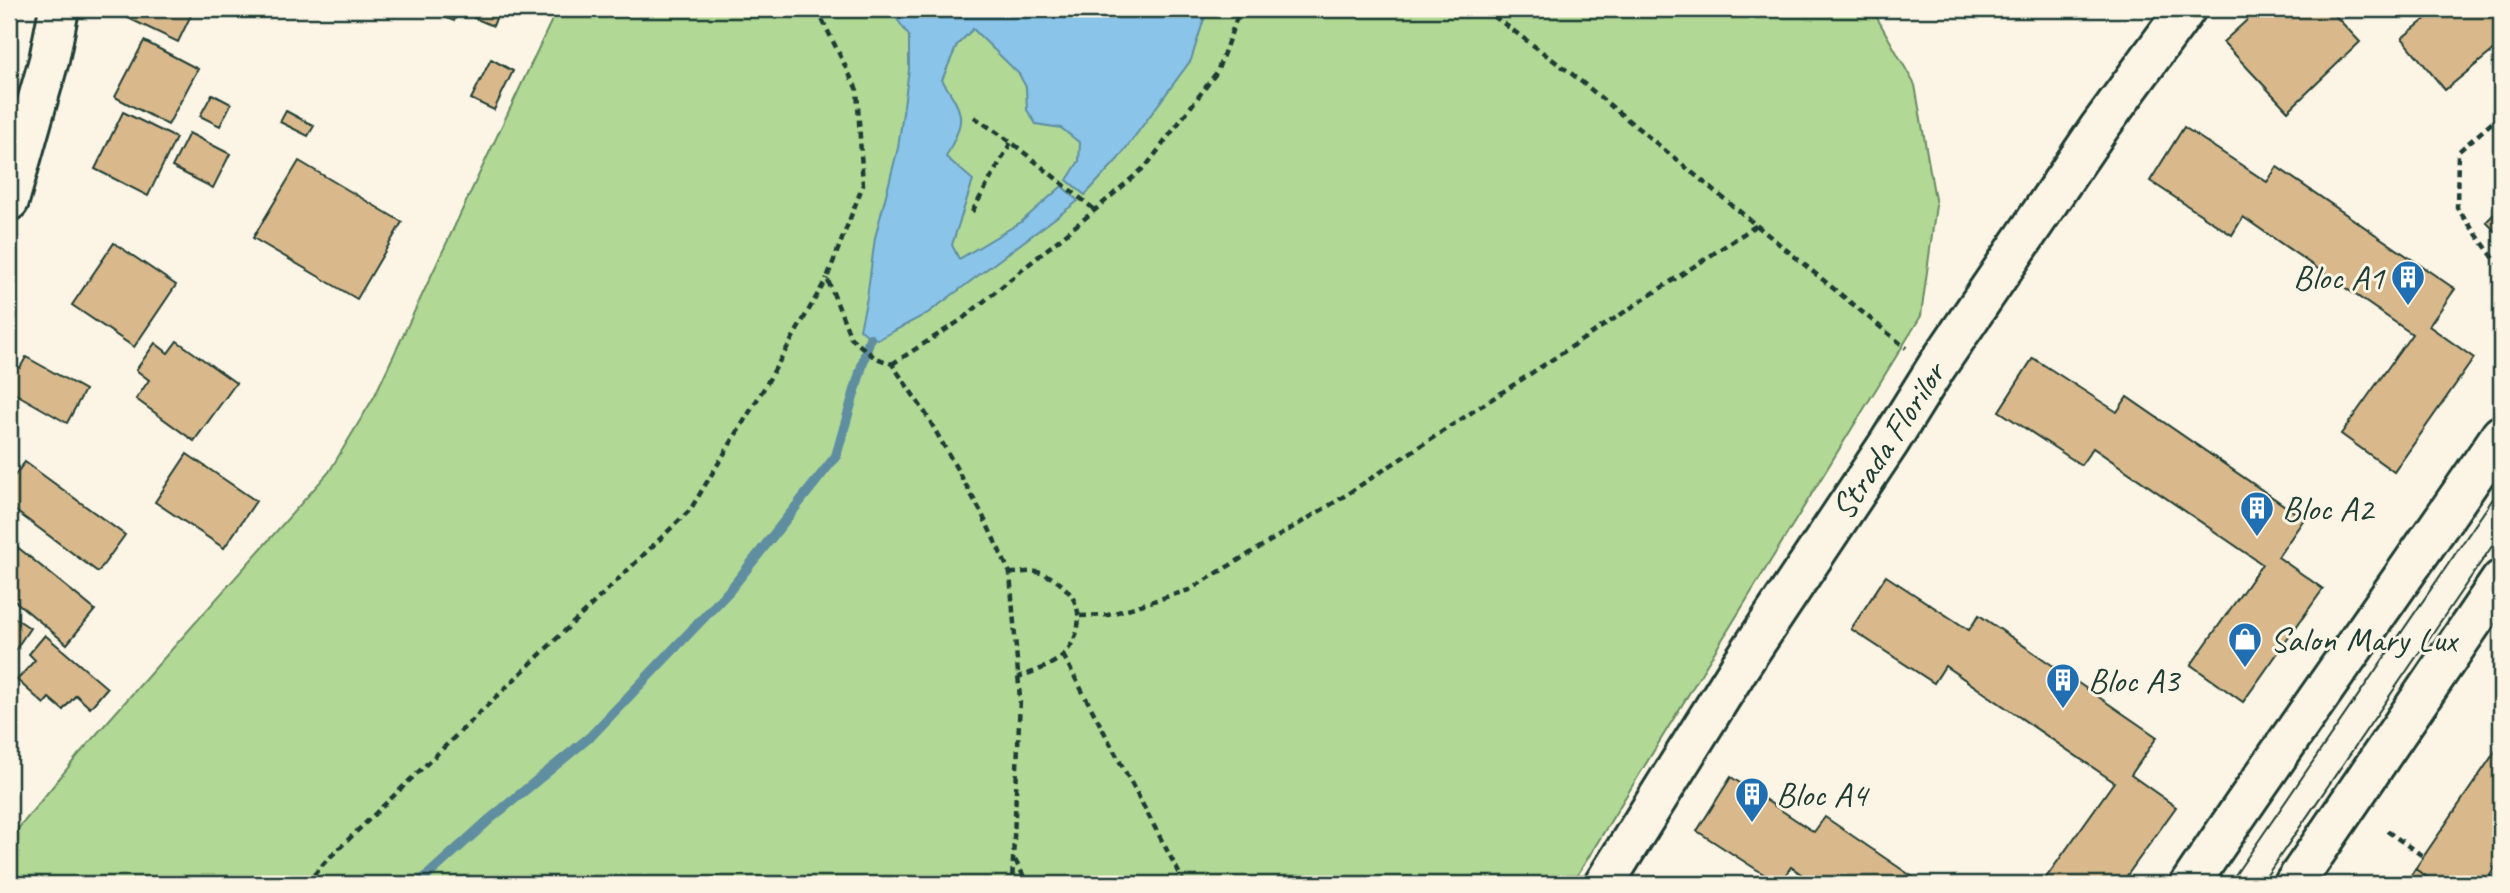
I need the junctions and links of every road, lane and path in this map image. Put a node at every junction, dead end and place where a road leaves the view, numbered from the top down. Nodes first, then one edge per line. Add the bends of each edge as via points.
1 (59, 9) edge
2 (817, 9) edge
3 (1240, 9) edge
4 (1485, 9) edge
5 (2186, 9) edge
6 (2501, 114) edge
7 (975, 117) dead end
8 (1011, 142) junction
9 (9, 201) edge
10 (1095, 210) junction
11 (972, 212) dead end
12 (1757, 225) junction
13 (2501, 268) edge
14 (827, 278) junction
15 (892, 365) junction
16 (1937, 366) junction
17 (2501, 435) edge
18 (1010, 573) junction
19 (2501, 580) edge
20 (1080, 616) junction
21 (1063, 655) junction
22 (1018, 677) junction
23 (2387, 831) dead end
24 (2424, 857) dead end
25 (1014, 858) junction
26 (306, 884) edge
27 (1012, 884) edge
28 (1028, 884) edge
29 (1185, 884) edge
30 (1604, 884) edge
31 (2190, 884) edge
32 (2294, 884) edge

1 - 9 street
2 - 14 path via 857,90 863,185
3 - 10 path via 1217,72 1147,165
4 - 12 path
5 - 16 street, Strada Florilor
6 - 13 path via 2458,152 2457,208
7 - 8 path
8 - 10 path
8 - 11 path
10 - 15 path via 961,320
12 - 16 path via 1902,346
12 - 20 path via 1335,502 1189,590 1108,614
14 - 15 path via 851,338 873,357
14 - 26 path via 690,510
15 - 18 path via 926,414
16 - 30 street, Strada Florilor
17 - 31 street
18 - 20 path via 1039,572 1057,580 1073,596
18 - 22 path
19 - 32 street
20 - 21 path via 1077,632
21 - 22 path
21 - 29 path
22 - 25 path
23 - 24 path
25 - 27 path
25 - 28 path

